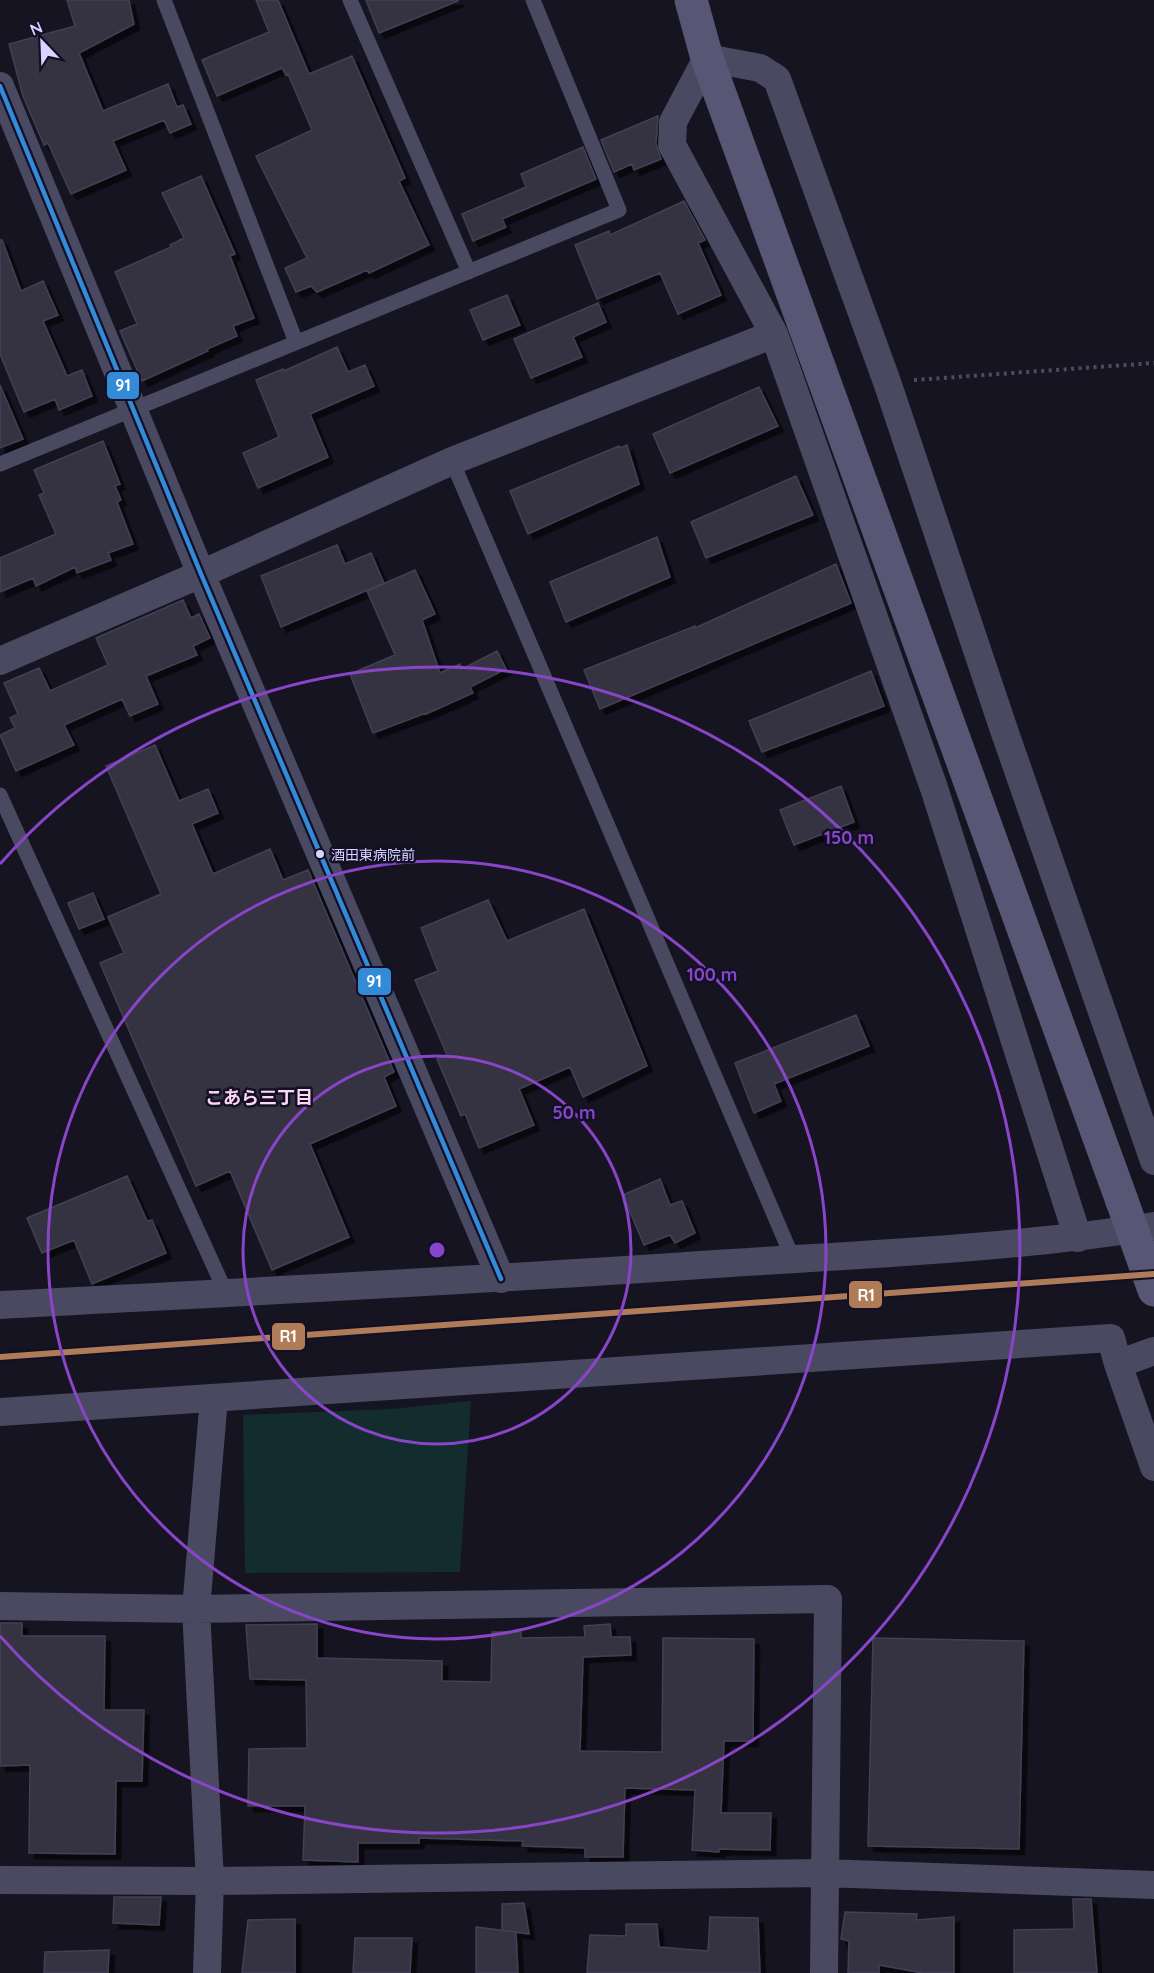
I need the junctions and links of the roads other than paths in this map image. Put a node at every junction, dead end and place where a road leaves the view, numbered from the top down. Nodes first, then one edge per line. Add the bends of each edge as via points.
1 (164, 0) edge
2 (350, 0) edge
3 (533, 0) edge
4 (691, 0) edge
5 (707, 58) junction
6 (0, 86) edge
7 (469, 272) junction
8 (774, 334) junction
9 (296, 342) junction
10 (133, 408) junction
11 (452, 461) junction
12 (0, 464) edge
13 (201, 574) junction
14 (0, 661) edge
15 (0, 795) edge
16 (1154, 1161) edge
17 (1154, 1226) edge
18 (1078, 1238) junction
19 (793, 1259) junction
20 (501, 1279) junction
21 (1154, 1290) edge
22 (226, 1293) junction
23 (0, 1305) edge
24 (1154, 1351) edge
25 (1118, 1364) junction
26 (214, 1398) junction
27 (0, 1412) edge
28 (1154, 1467) edge
29 (0, 1606) edge
30 (196, 1609) junction
31 (824, 1873) junction
32 (0, 1881) edge
33 (210, 1881) junction
34 (1154, 1885) edge
35 (207, 1973) edge
36 (824, 1973) edge

1 - 9 lane
2 - 7 lane
3 - 7 lane via 620,210
4 - 5 street
5 - 8 street via 672,122 672,145
5 - 16 street via 760,68 777,79 887,382
5 - 21 street, bridge
6 - 10 street
7 - 9 lane
8 - 11 street
8 - 18 street via 934,789
9 - 10 lane
10 - 12 lane
10 - 13 street
11 - 13 street
11 - 19 lane
13 - 14 street
13 - 20 street
15 - 22 lane
17 - 18 street
18 - 19 street
19 - 20 street
20 - 22 street
22 - 23 street
24 - 25 street
25 - 26 street via 1111,1338
25 - 28 street
26 - 27 street
26 - 30 street
29 - 30 street
30 - 31 street via 828,1599
30 - 33 street
31 - 33 street
31 - 34 street
31 - 36 street
32 - 33 street
33 - 35 street

